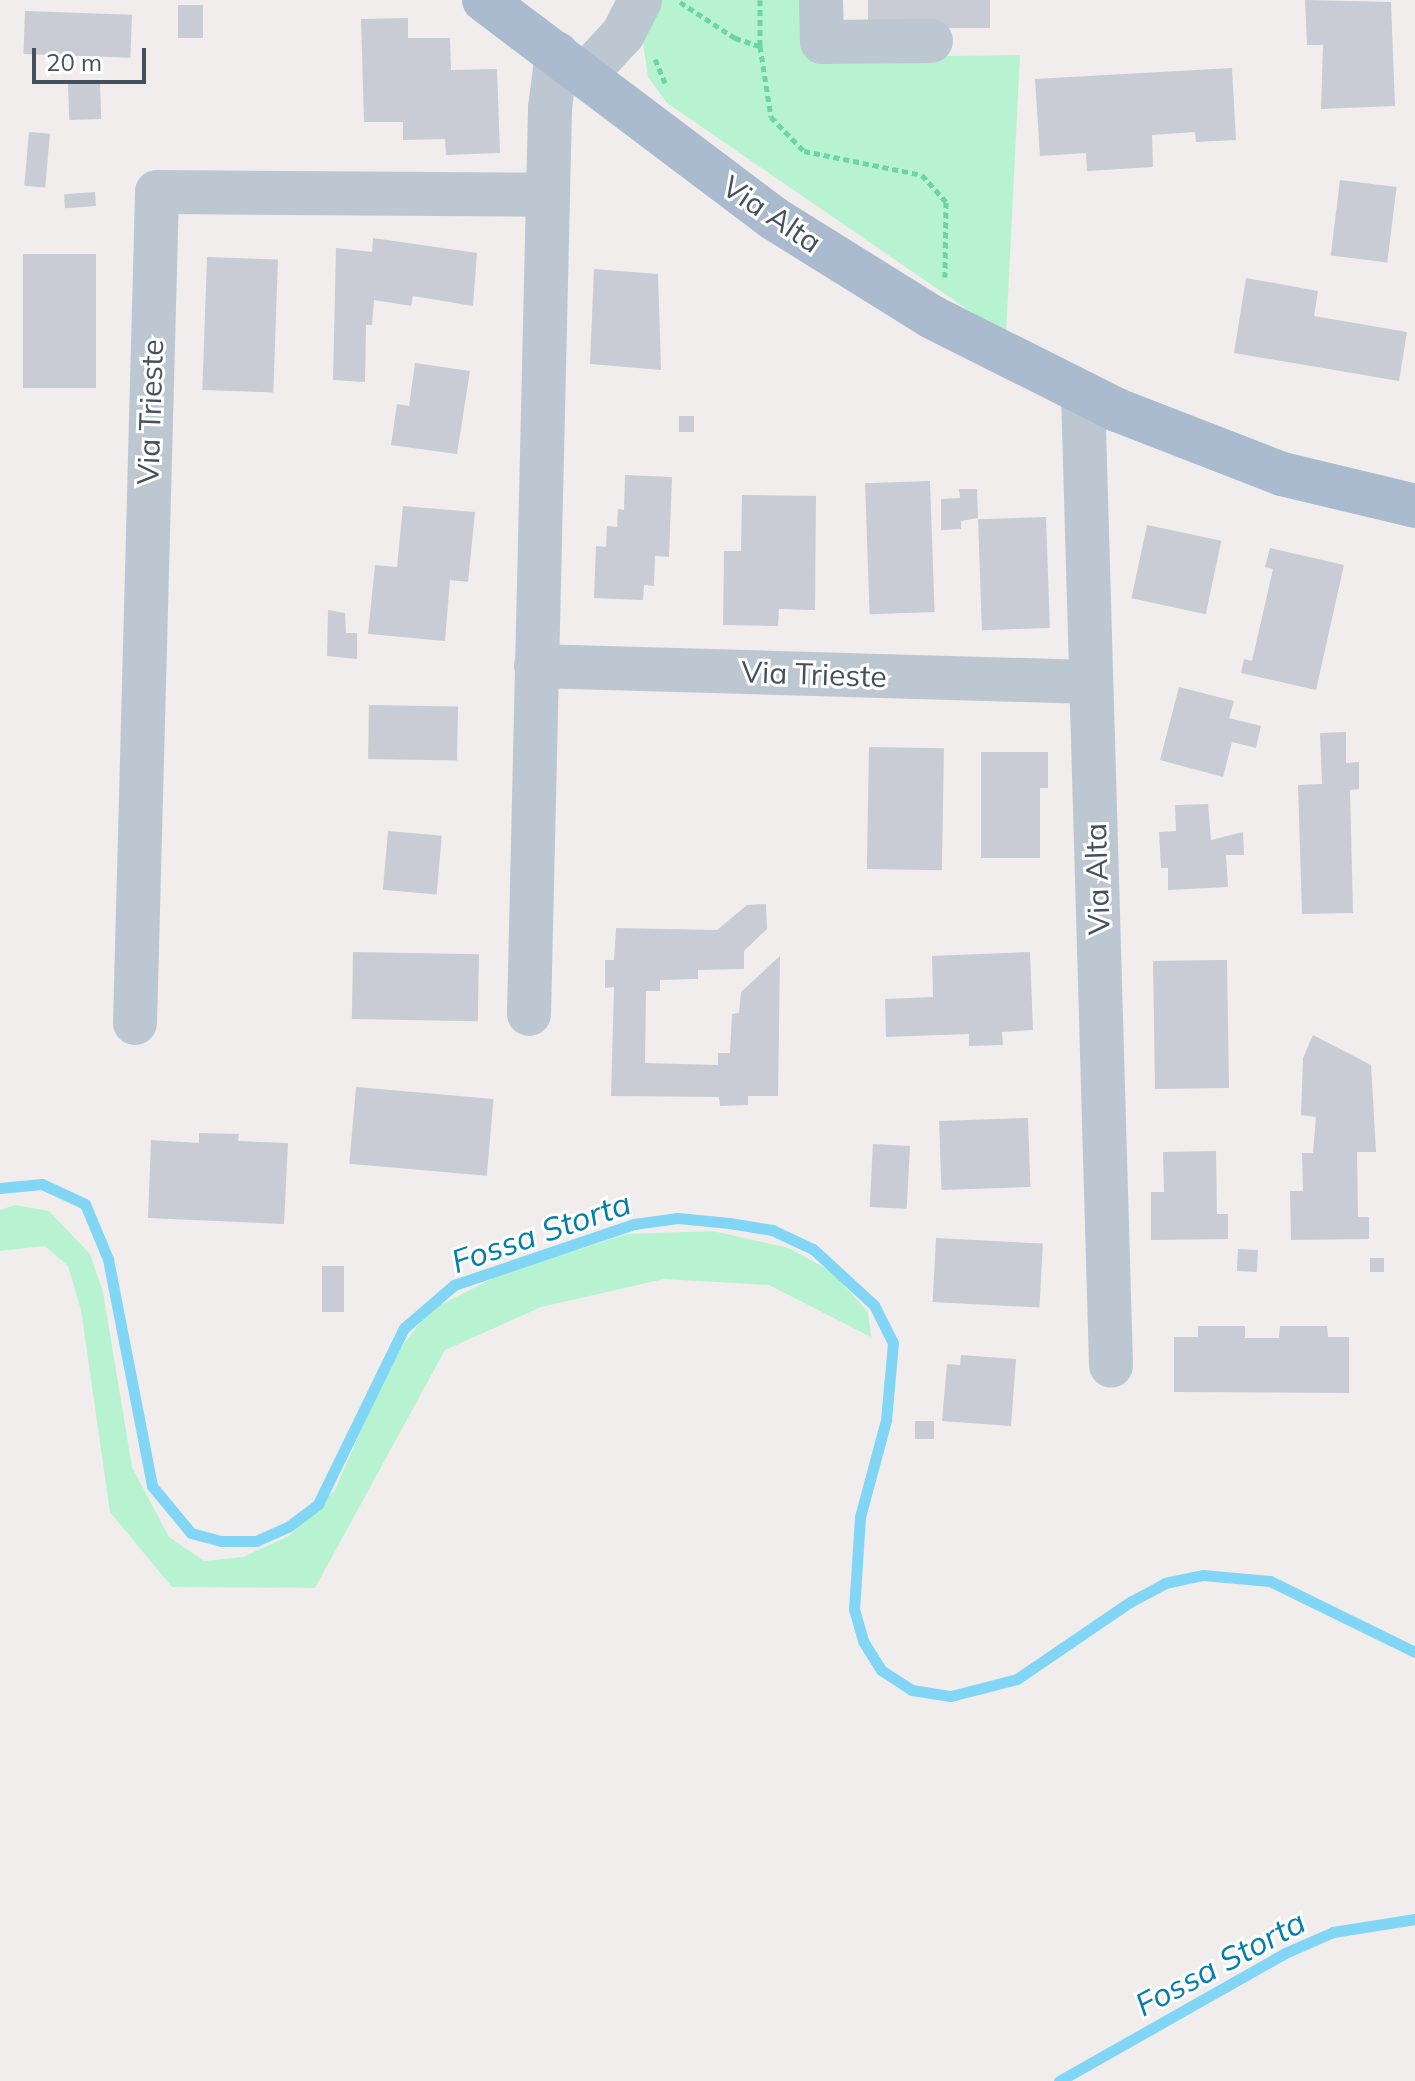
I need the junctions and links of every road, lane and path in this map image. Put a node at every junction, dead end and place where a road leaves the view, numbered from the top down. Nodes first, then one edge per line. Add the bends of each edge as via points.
1 (484, 0) edge
2 (640, 0) edge
3 (676, 0) edge
4 (760, 0) edge
5 (821, 0) edge
6 (931, 41) dead end
7 (760, 46) junction
8 (656, 50) dead end
9 (571, 64) junction
10 (671, 98) dead end
11 (547, 195) junction
12 (944, 290) dead end
13 (1083, 393) junction
14 (1415, 506) edge
15 (536, 666) junction
16 (1091, 682) junction
17 (529, 1014) dead end
18 (135, 1023) dead end
19 (1111, 1366) dead end

1 - 9 main road, Via Alta
2 - 9 street via 623,34
3 - 7 path via 735,38
4 - 7 path
5 - 6 street via 822,42
7 - 12 path via 771,117 804,151 922,175 946,202
8 - 10 path
9 - 11 street
9 - 13 main road, Via Alta via 773,218 932,317
11 - 15 street
11 - 18 street, Via Trieste via 157,192
13 - 14 main road, Via Alta via 1282,474
13 - 16 street, Via Alta
15 - 16 street, Via Trieste
15 - 17 street
16 - 19 street, Via Alta

